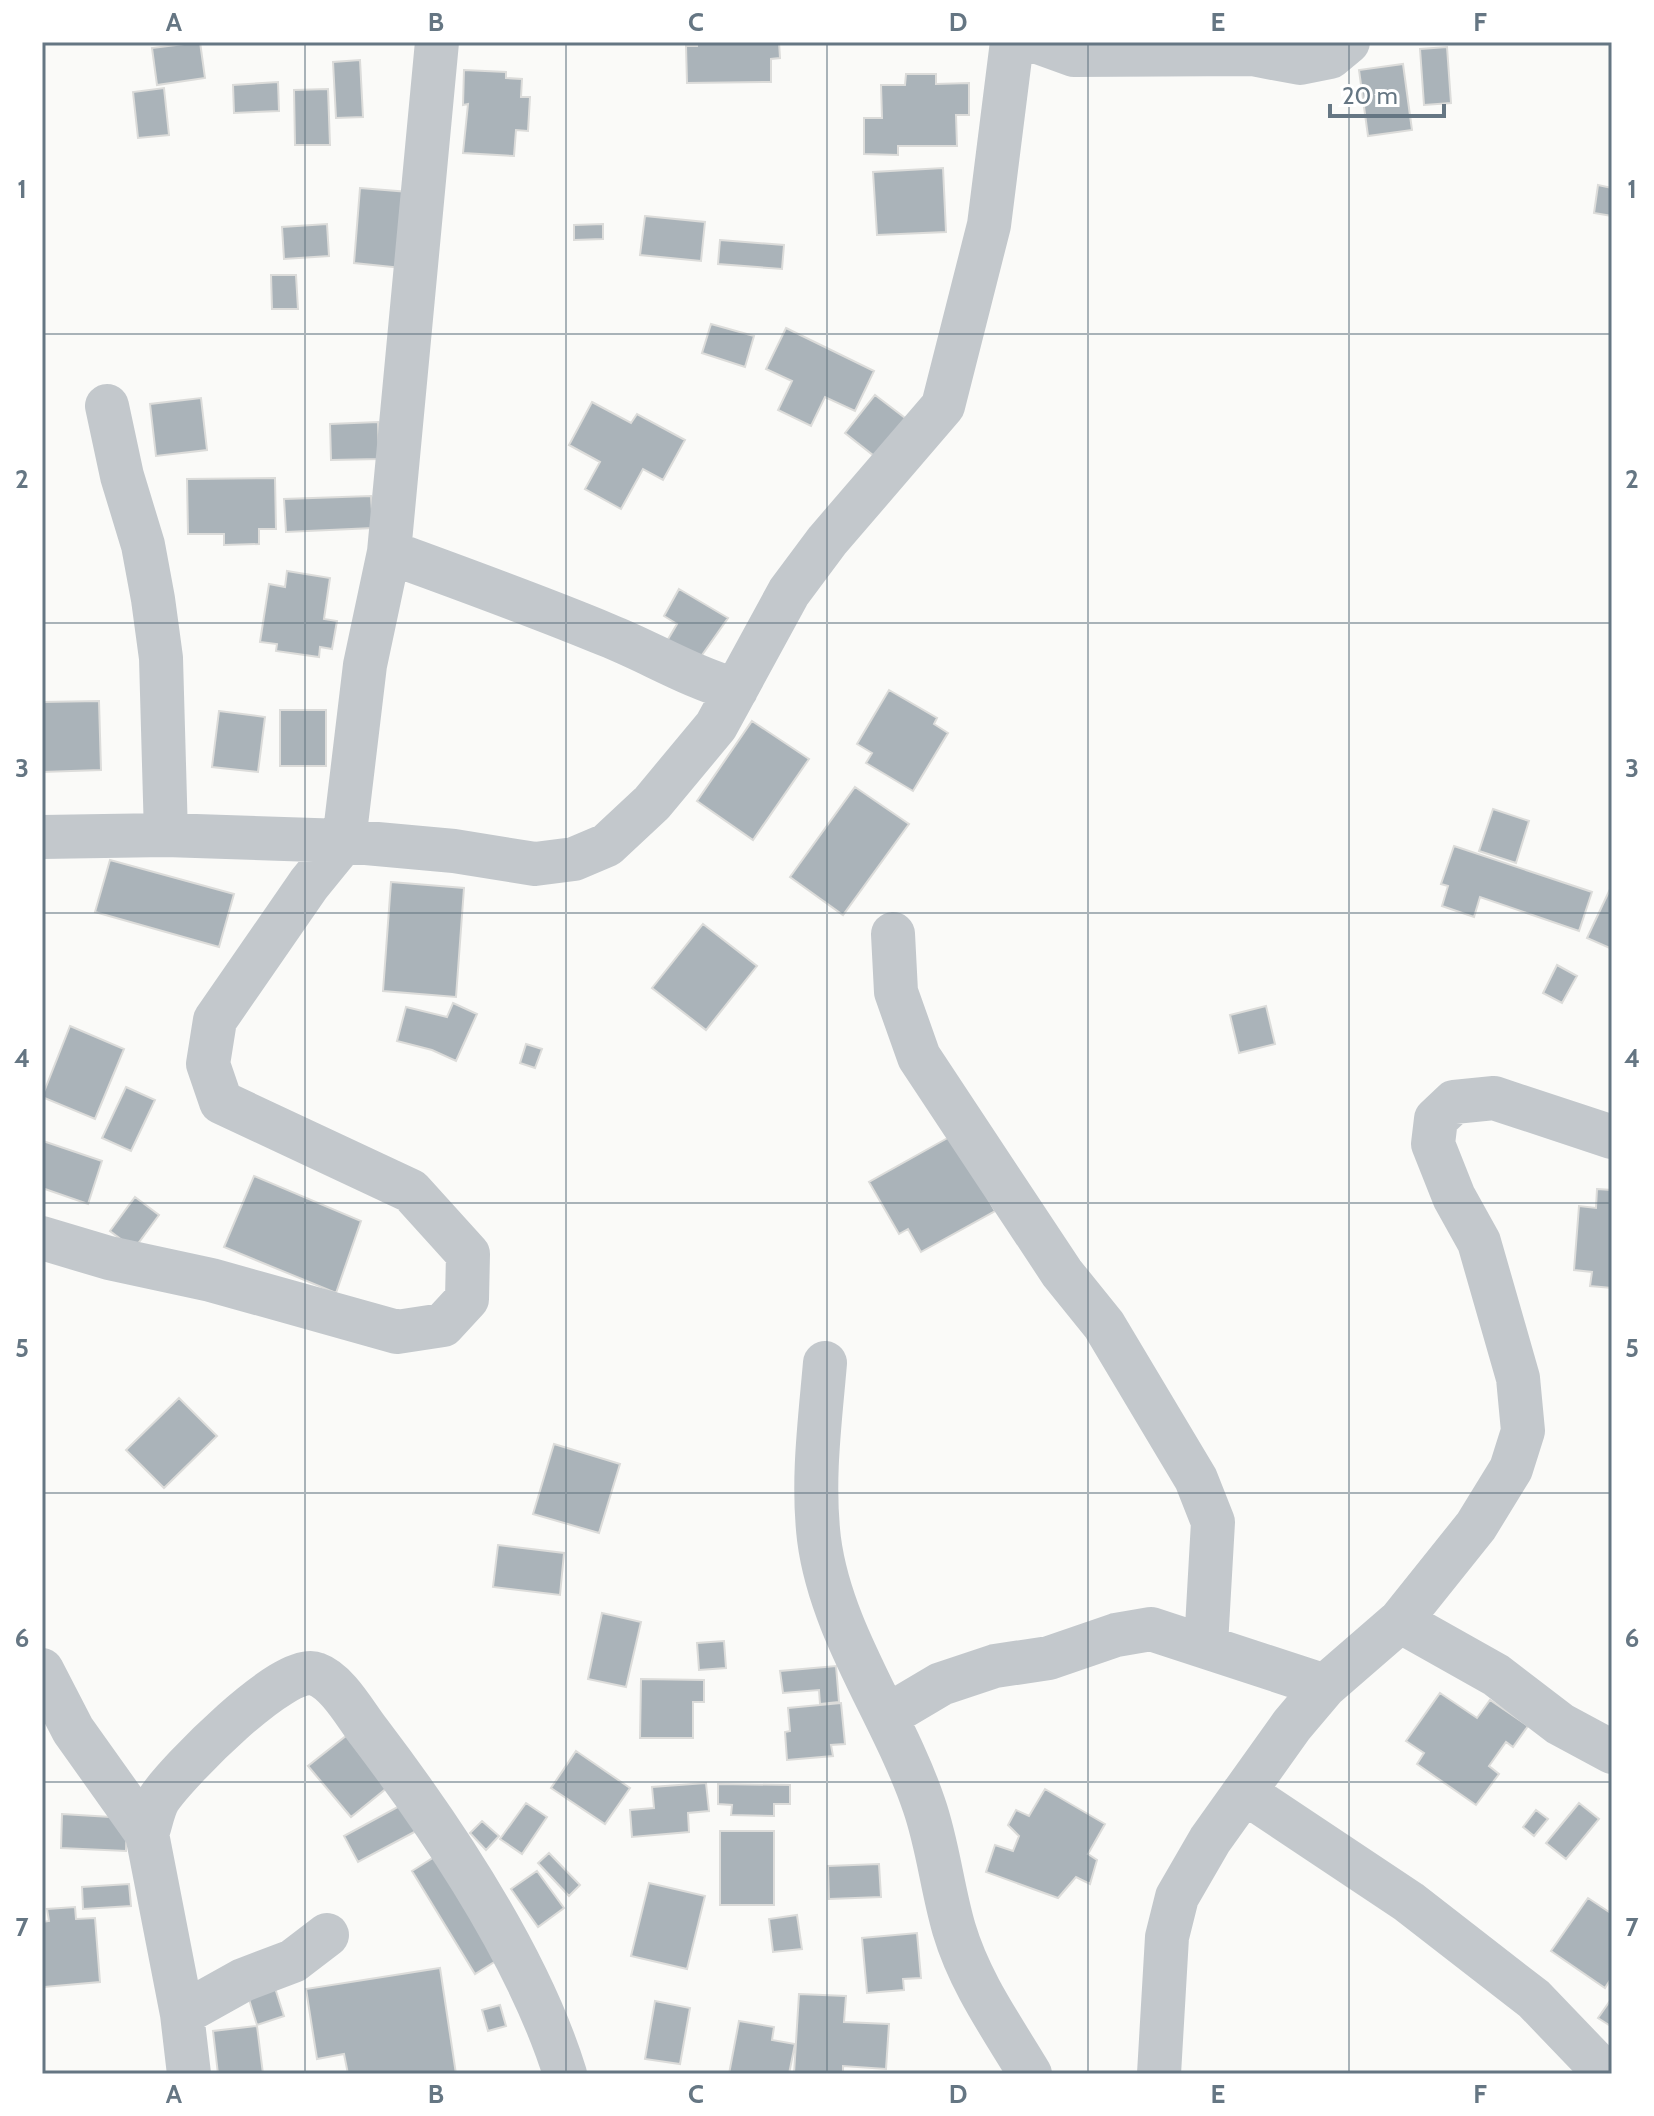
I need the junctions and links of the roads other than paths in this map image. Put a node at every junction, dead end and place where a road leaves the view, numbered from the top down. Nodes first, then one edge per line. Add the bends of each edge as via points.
1 (437, 42) edge
2 (1012, 42) edge
3 (1038, 42) edge
4 (1348, 42) edge
5 (107, 406) dead end
6 (389, 552) junction
7 (736, 690) junction
8 (166, 835) junction
9 (42, 837) edge
10 (344, 841) junction
11 (893, 934) dead end
12 (1612, 1137) edge
13 (42, 1238) edge
14 (825, 1363) dead end
15 (1400, 1621) junction
16 (1206, 1645) junction
17 (42, 1670) edge
18 (1325, 1686) junction
19 (887, 1716) junction
20 (1612, 1752) edge
21 (1244, 1792) junction
22 (147, 1834) junction
23 (327, 1935) dead end
24 (182, 2014) junction
25 (189, 2074) edge
26 (565, 2074) edge
27 (1030, 2074) edge
28 (1159, 2074) edge
29 (1606, 2074) edge

1 - 6 street
2 - 7 street via 989,225 943,406 789,592
3 - 4 street via 1074,55 1252,54 1300,63 1330,57
5 - 8 street via 153,599 161,658
6 - 7 street via 612,636 695,678
6 - 10 street via 365,665
7 - 10 street via 716,726 652,803 607,845 574,859 535,864
8 - 9 street
8 - 10 street
10 - 13 street via 215,1020 208,1064 221,1102 411,1191 468,1254 467,1299 443,1325 397,1332
11 - 16 street via 896,992 919,1057 1062,1273 1104,1325 1196,1479 1213,1522
12 - 15 street via 1494,1098 1454,1102 1436,1119 1433,1144 1479,1242 1518,1378 1523,1431 1511,1469 1476,1526
14 - 19 street via 815,1486 819,1542 838,1609
15 - 18 street
15 - 20 street via 1496,1675 1560,1724
16 - 18 street
16 - 19 street via 1151,1629 1116,1635 1049,1658 995,1666 941,1684
17 - 22 street via 73,1730
18 - 21 street
19 - 27 street via 924,1805 954,1929 972,1977
21 - 28 street via 1177,1897 1167,1937
21 - 29 street via 1409,1902 1534,1999
22 - 24 street
22 - 26 street via 158,1801 212,1740 300,1672 316,1673 339,1692 404,1779 499,1927
23 - 24 street via 293,1961 243,1980
24 - 25 street

